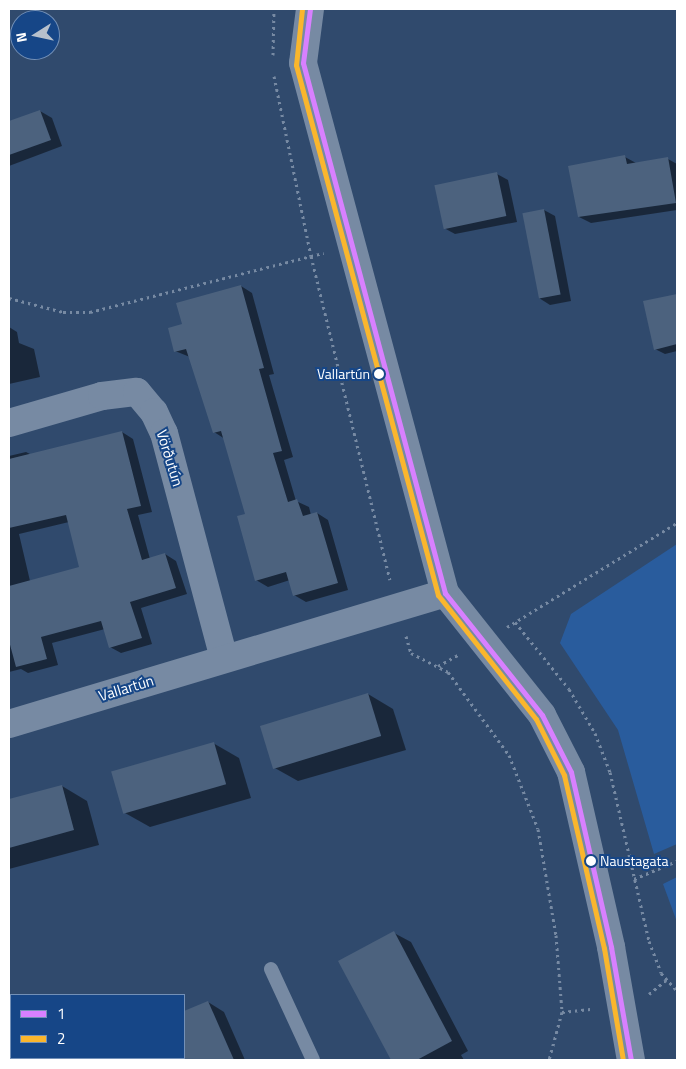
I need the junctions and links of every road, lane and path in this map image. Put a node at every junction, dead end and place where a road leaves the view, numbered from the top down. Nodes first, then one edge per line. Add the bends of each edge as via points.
1 (310, 9) edge
2 (352, 246) junction
3 (9, 298) edge
4 (9, 423) edge
5 (677, 523) edge
6 (445, 593) junction
7 (483, 641) junction
8 (224, 658) junction
9 (437, 666) dead end
10 (9, 724) edge
11 (677, 861) edge
12 (634, 880) dead end
13 (271, 969) dead end
14 (313, 1060) edge
15 (632, 1060) edge

1 - 2 street via 303,63
2 - 3 path via 90,312 63,312
2 - 6 street
4 - 8 street, Vörðutún via 102,396 137,392 154,412 164,433
5 - 7 path
6 - 7 street
6 - 8 street, Vallartún
7 - 9 path
7 - 15 street via 542,716 571,772 611,947
8 - 10 street, Vallartún
11 - 12 path
13 - 14 lane

